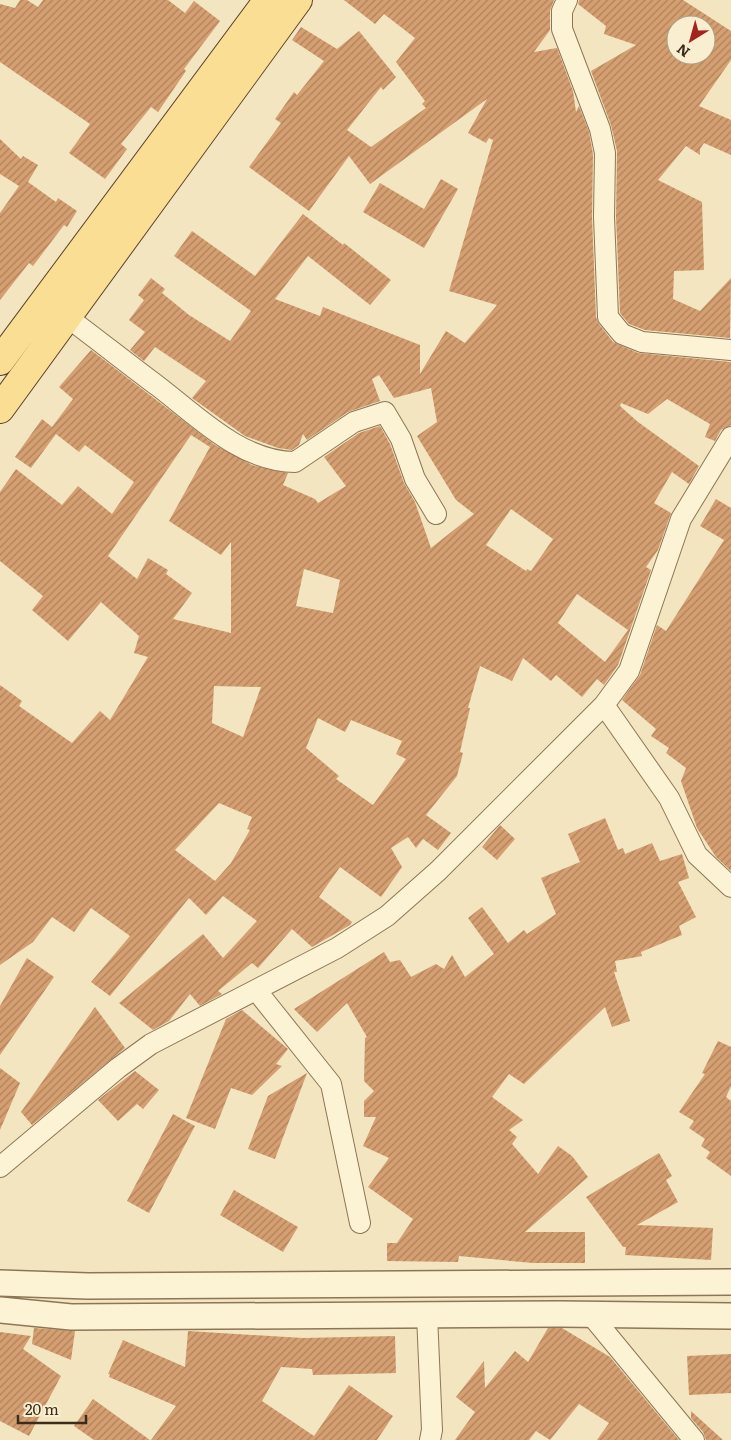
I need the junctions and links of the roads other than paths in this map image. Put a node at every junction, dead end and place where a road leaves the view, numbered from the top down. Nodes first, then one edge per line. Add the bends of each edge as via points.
1 (268, 0) edge
2 (298, 0) edge
3 (567, 0) edge
4 (67, 317) junction
5 (731, 350) edge
6 (0, 361) edge
7 (0, 409) edge
8 (731, 437) edge
9 (436, 514) dead end
10 (604, 705) junction
11 (731, 887) edge
12 (256, 990) junction
13 (0, 1167) edge
14 (360, 1223) dead end
15 (0, 1282) edge
16 (731, 1282) edge
17 (0, 1310) edge
18 (591, 1315) junction
19 (427, 1316) junction
20 (731, 1316) edge
21 (430, 1440) edge
22 (694, 1440) edge

1 - 6 main road
2 - 4 main road
3 - 5 street via 562,11 562,30 600,130 605,153 608,316 622,334 642,342
4 - 7 main road
4 - 9 street via 218,432 267,458 295,462 354,422 385,412 401,439 415,479
8 - 10 street via 681,519 629,671
10 - 11 street via 669,798 697,855
10 - 12 street via 438,871 387,916 337,948
12 - 13 street via 151,1044
12 - 14 street via 331,1084
15 - 16 street via 88,1286
17 - 19 street via 71,1317
18 - 19 street
18 - 20 street
18 - 22 street
19 - 21 street

